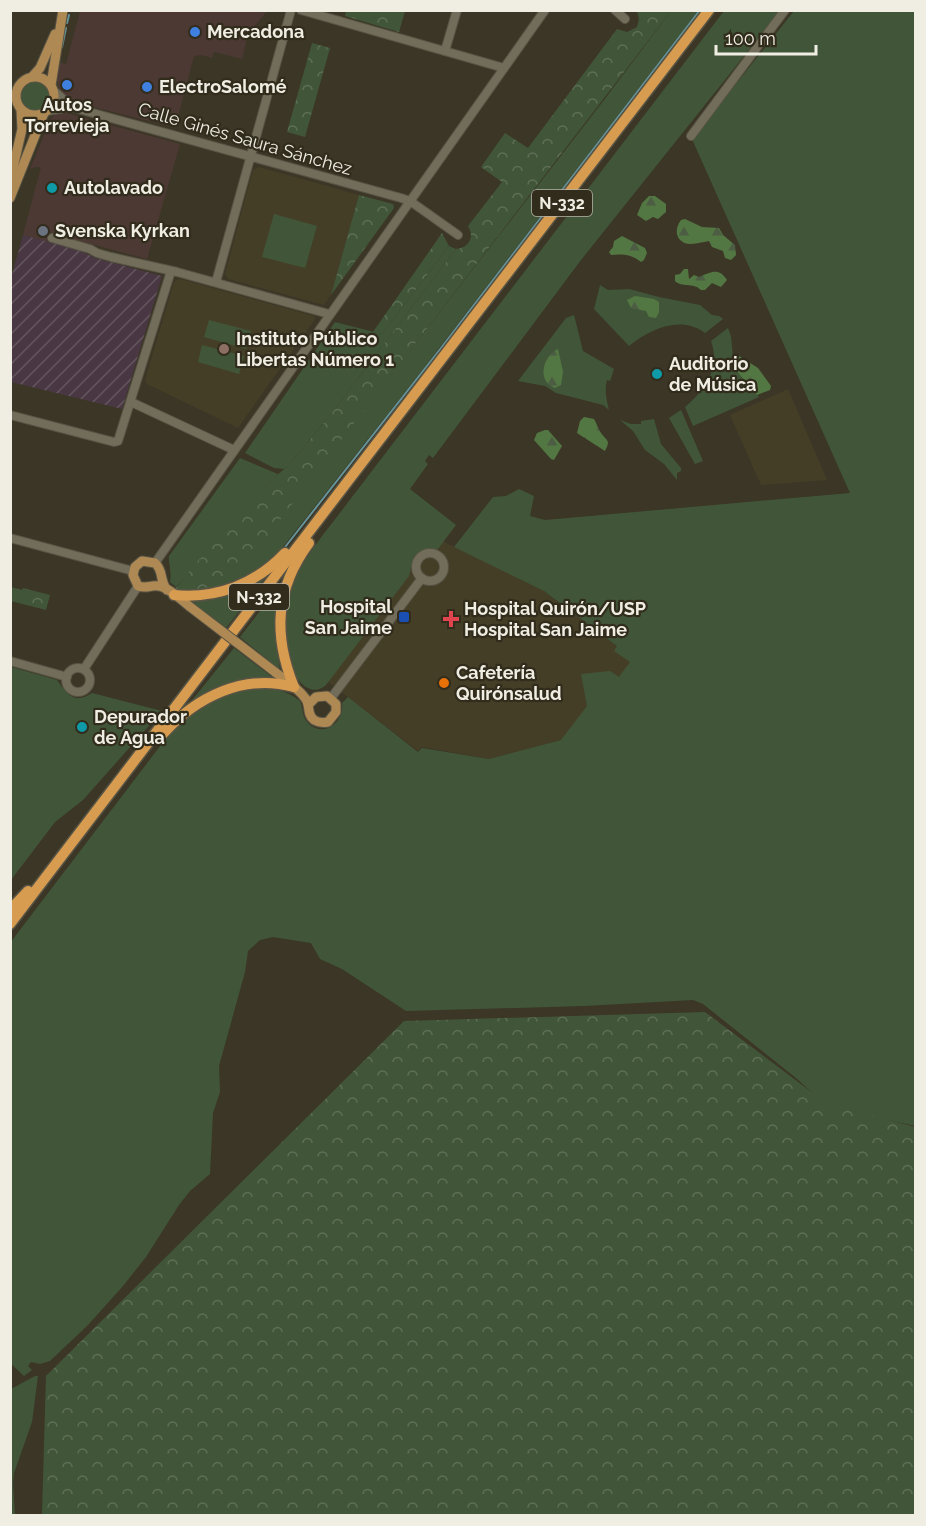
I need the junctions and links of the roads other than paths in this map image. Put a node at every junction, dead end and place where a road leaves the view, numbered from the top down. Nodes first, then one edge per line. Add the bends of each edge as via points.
1 (63, 10) edge
2 (291, 10) edge
3 (301, 10) edge
4 (457, 10) edge
5 (545, 10) edge
6 (615, 10) edge
7 (709, 10) edge
8 (785, 10) edge
9 (625, 19) dead end
10 (59, 24) junction
11 (446, 51) junction
12 (504, 68) junction
13 (32, 76) junction
14 (52, 88) junction
15 (72, 106) junction
16 (21, 110) junction
17 (46, 112) junction
18 (691, 136) dead end
19 (251, 156) junction
20 (10, 181) edge
21 (10, 198) edge
22 (410, 201) junction
23 (458, 235) dead end
24 (52, 238) dead end
25 (171, 271) junction
26 (216, 282) junction
27 (329, 314) junction
28 (414, 395) junction
29 (131, 402) junction
30 (10, 415) edge
31 (234, 450) junction
32 (10, 538) edge
33 (155, 563) junction
34 (133, 571) junction
35 (422, 578) dead end
36 (158, 582) junction
37 (138, 586) junction
38 (171, 592) junction
39 (10, 661) edge
40 (84, 669) junction
41 (67, 677) junction
42 (294, 687) junction
43 (331, 698) junction
44 (312, 700) junction
45 (106, 800) junction
46 (60, 859) junction
47 (10, 910) edge
48 (10, 924) edge

1 - 10 main road
2 - 19 street
3 - 11 street
4 - 11 street
5 - 12 street
6 - 9 street
7 - 28 highway, N-332
8 - 18 street
10 - 13 main road via 40,68
10 - 14 main road
11 - 12 street
12 - 22 street
13 - 14 main road
13 - 16 main road via 21,82 15,93
14 - 15 street
14 - 17 main road via 53,103
15 - 17 street
15 - 19 street, Calle Ginés Saura Sánchez
16 - 17 main road via 30,115
16 - 20 main road via 22,129
17 - 21 main road
19 - 22 street, Calle Ginés Saura Sánchez
19 - 26 street
22 - 23 street, Calle Ginés Saura Sánchez
22 - 27 street
24 - 25 street
25 - 26 street
25 - 29 street
26 - 27 street
27 - 31 street
28 - 38 highway, N-332 via 272,567 232,589 199,596
28 - 42 highway via 289,576 280,615 280,643
28 - 45 highway, N-332
29 - 30 street via 115,442
29 - 31 street
31 - 33 street
32 - 34 street
33 - 34 main road via 142,561
33 - 36 main road via 160,570
34 - 37 main road
35 - 43 street
36 - 37 main road via 147,588
36 - 38 main road
37 - 40 street
38 - 42 main road, bridge
39 - 41 street
40 - 41 street via 74,669
40 - 41 street via 90,678 84,690 70,688
42 - 44 main road
42 - 45 highway via 248,684 199,702 172,724
43 - 44 main road via 323,695
43 - 44 main road via 336,712 324,723 313,719 309,712
45 - 46 highway, N-332
46 - 47 highway
46 - 48 highway, N-332

